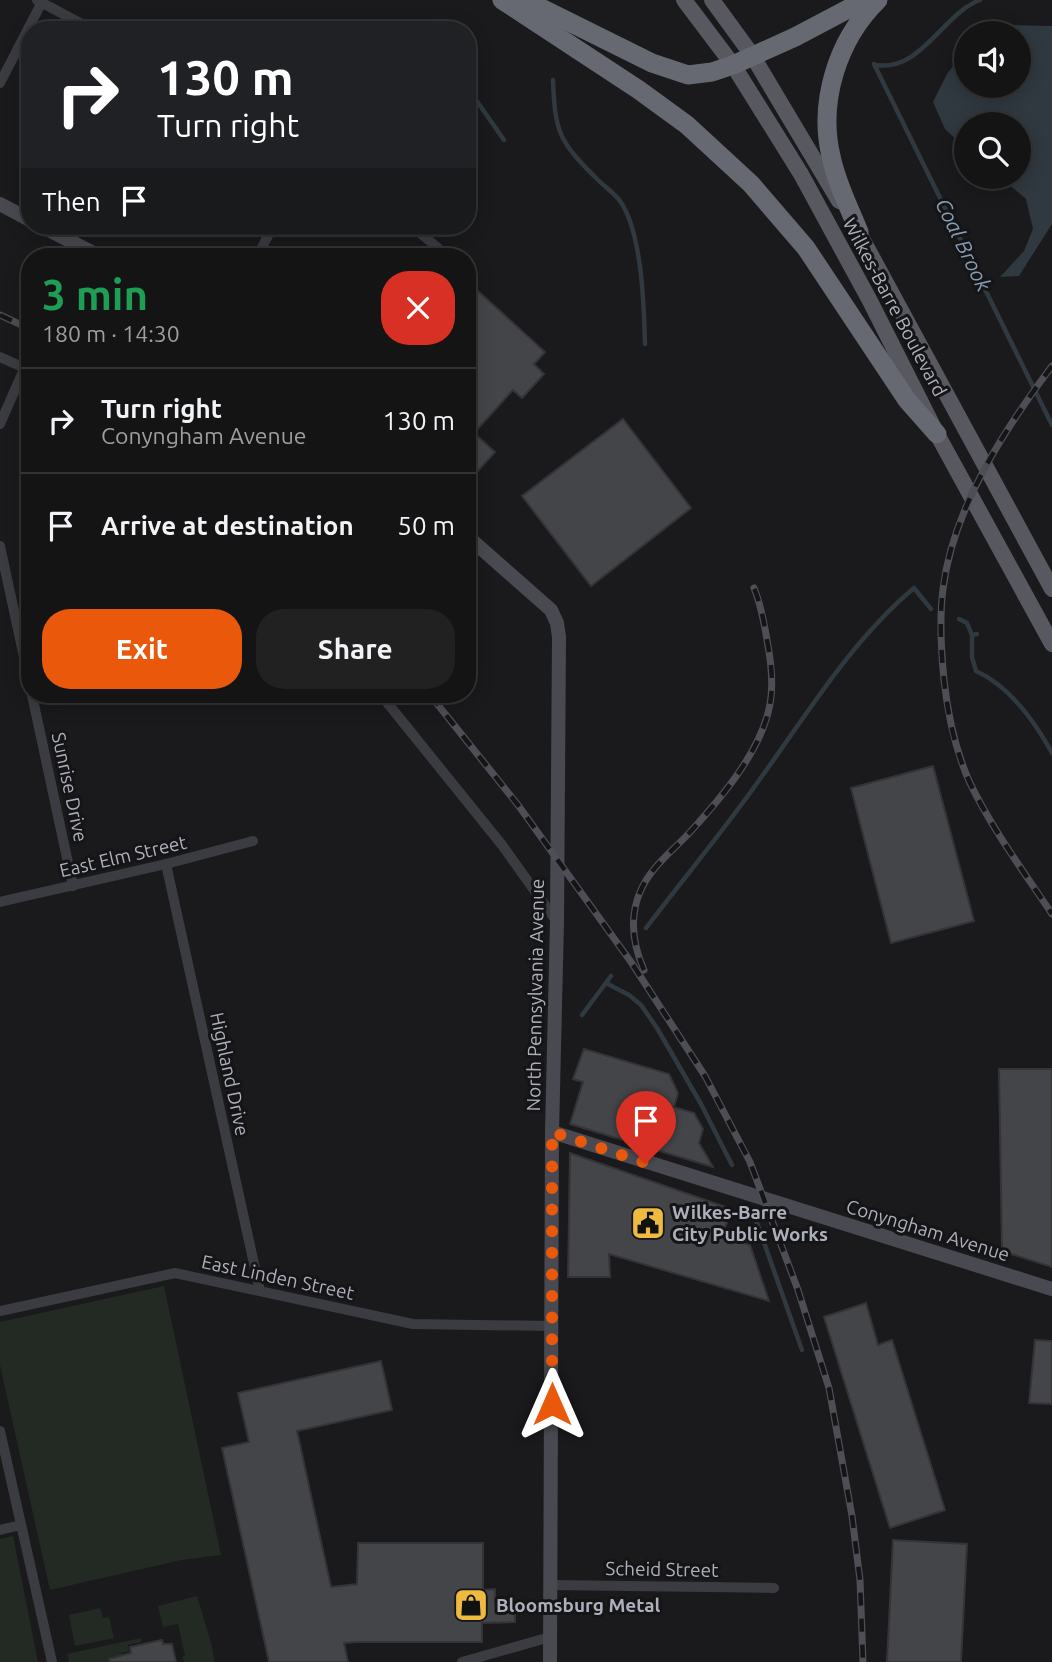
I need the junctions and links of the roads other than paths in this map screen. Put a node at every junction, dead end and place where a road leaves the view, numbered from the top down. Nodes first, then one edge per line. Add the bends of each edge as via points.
1 (502, 0) edge
2 (525, 0) edge
3 (684, 0) edge
4 (712, 0) edge
5 (865, 0) edge
6 (878, 0) edge
7 (41, 1) edge
8 (31, 21) edge
9 (77, 21) edge
10 (21, 41) edge
11 (752, 55) junction
12 (733, 65) junction
13 (0, 83) edge
14 (0, 204) edge
15 (21, 215) edge
16 (859, 232) junction
17 (58, 235) edge
18 (423, 235) edge
19 (83, 248) edge
20 (438, 248) dead end
21 (0, 357) edge
22 (21, 366) edge
23 (21, 381) edge
24 (0, 424) edge
25 (937, 434) junction
26 (476, 544) edge
27 (0, 546) edge
28 (1052, 589) edge
29 (21, 643) edge
30 (1052, 644) edge
31 (34, 703) edge
32 (387, 703) edge
33 (253, 841) dead end
34 (166, 864) junction
35 (73, 886) junction
36 (0, 902) edge
37 (557, 922) junction
38 (552, 1132) junction
39 (1052, 1289) edge
40 (260, 1291) junction
41 (0, 1311) edge
42 (552, 1326) junction
43 (0, 1431) edge
44 (21, 1525) junction
45 (0, 1530) edge
46 (550, 1585) junction
47 (774, 1588) dead end
48 (550, 1637) junction
49 (52, 1662) edge
50 (462, 1662) edge
51 (550, 1662) edge

1 - 25 highway via 668,111 751,184 806,248 907,400
2 - 12 highway via 669,70 688,75
3 - 12 main road, Wilkes-Barre Boulevard
4 - 11 main road, Wilkes-Barre Boulevard
5 - 11 highway
6 - 16 highway via 841,52 827,117 831,156
7 - 8 street
7 - 9 street
10 - 13 street
11 - 12 highway
11 - 16 main road, Wilkes-Barre Boulevard
12 - 25 main road, Wilkes-Barre Boulevard via 801,174
14 - 15 street
16 - 28 main road, Wilkes-Barre Boulevard
17 - 19 street
18 - 20 street
21 - 22 street
23 - 24 street
25 - 30 main road, Wilkes-Barre Boulevard
26 - 37 street, North Pennsylvania Avenue via 551,610 557,623
27 - 29 street
31 - 35 street, Sunrise Drive
32 - 37 street via 502,845
33 - 34 street, East Elm Street
34 - 35 street, East Elm Street
34 - 40 street, Highland Drive
35 - 36 street, East Elm Street
37 - 38 street, North Pennsylvania Avenue
38 - 39 street, Conyngham Avenue
38 - 42 street, North Pennsylvania Avenue
40 - 41 street, East Linden Street via 175,1273
40 - 42 street, East Linden Street via 413,1324
42 - 46 street, North Pennsylvania Avenue
43 - 44 street
44 - 45 street
44 - 49 street
46 - 47 street, Scheid Street
46 - 48 street, North Pennsylvania Avenue
48 - 50 street
48 - 51 street, North Pennsylvania Avenue

